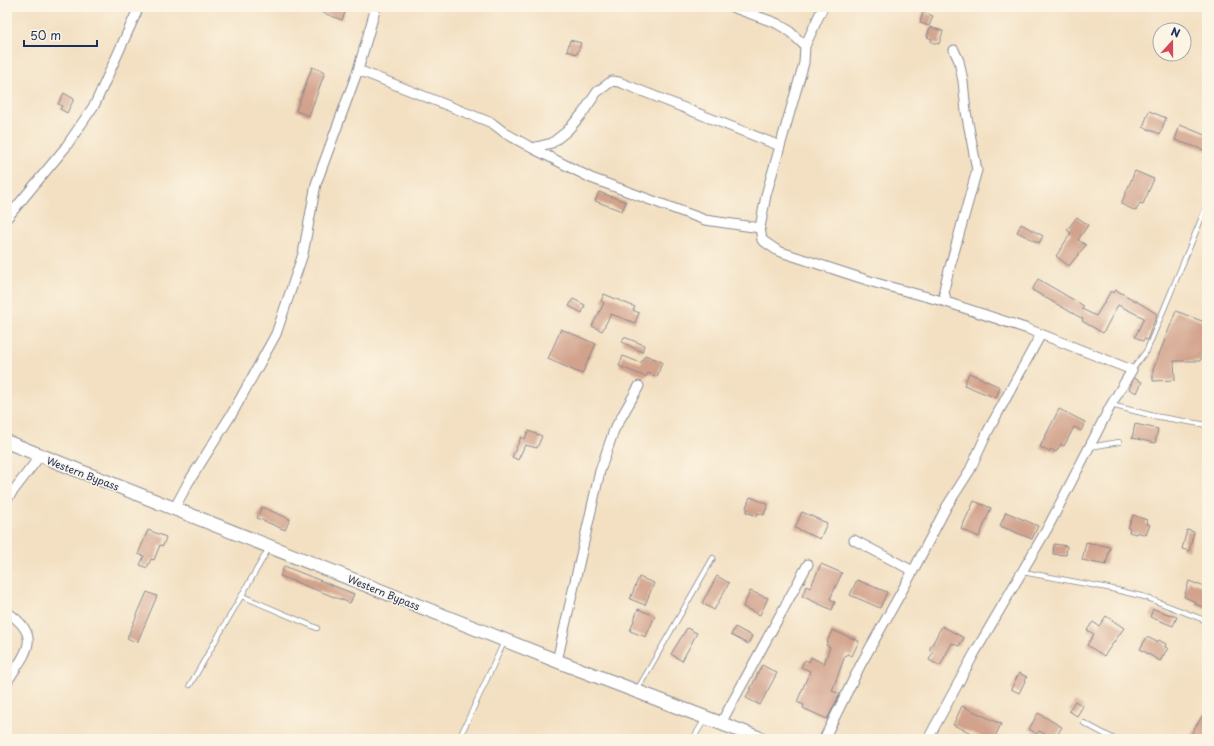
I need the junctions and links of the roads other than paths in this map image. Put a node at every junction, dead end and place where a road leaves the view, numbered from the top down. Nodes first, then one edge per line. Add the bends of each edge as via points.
1 (139, 7) edge
2 (376, 7) edge
3 (732, 7) edge
4 (823, 7) edge
5 (806, 46) junction
6 (954, 50) dead end
7 (358, 70) junction
8 (780, 146) junction
9 (532, 148) junction
10 (1207, 206) edge
11 (7, 218) edge
12 (760, 228) junction
13 (946, 302) junction
14 (1041, 334) junction
15 (1132, 370) junction
16 (639, 386) dead end
17 (1111, 405) junction
18 (1207, 425) edge
19 (7, 442) edge
20 (1118, 442) dead end
21 (1090, 446) junction
22 (40, 456) junction
23 (7, 499) edge
24 (174, 508) junction
25 (854, 540) dead end
26 (270, 547) junction
27 (713, 558) dead end
28 (808, 564) dead end
29 (913, 572) junction
30 (1023, 572) junction
31 (242, 596) junction
32 (7, 612) edge
33 (1207, 621) edge
34 (317, 628) dead end
35 (505, 640) junction
36 (557, 661) junction
37 (7, 682) edge
38 (190, 685) dead end
39 (636, 691) junction
40 (706, 718) junction
41 (721, 723) junction
42 (1084, 723) dead end
43 (459, 739) edge
44 (693, 739) edge
45 (762, 739) edge
46 (824, 739) edge
47 (928, 739) edge
48 (1114, 739) edge

1 - 11 street via 95,104 65,148
2 - 7 street
3 - 5 street via 776,23
4 - 5 street
5 - 8 street via 804,63
6 - 13 street via 963,81 976,170 946,281
7 - 9 street via 492,123
7 - 24 street via 316,184 303,254 276,334 233,412
8 - 9 street via 612,81 597,92 567,131 552,142
8 - 12 street
9 - 12 street via 592,178 705,220
10 - 15 lane via 1147,350
12 - 13 street via 762,240 778,251 876,283
13 - 14 street
14 - 15 street
14 - 29 street
15 - 17 street
16 - 36 street via 614,430 600,472
17 - 18 lane
17 - 21 street
19 - 22 main road, Western Bypass
20 - 21 lane
21 - 30 street
22 - 23 street
22 - 24 main road, Western Bypass
24 - 26 main road, Western Bypass
25 - 29 street
26 - 31 lane
26 - 35 main road, Western Bypass
27 - 39 lane
28 - 41 street
29 - 46 street via 861,664
30 - 33 lane via 1145,597
30 - 47 street via 974,654
31 - 34 lane
31 - 38 lane
32 - 37 street via 28,632 28,643 27,651
35 - 36 main road, Western Bypass
35 - 43 lane
36 - 39 main road, Western Bypass
39 - 40 main road, Western Bypass
40 - 41 main road, Western Bypass
40 - 44 lane
41 - 45 main road, Western Bypass
42 - 48 lane

